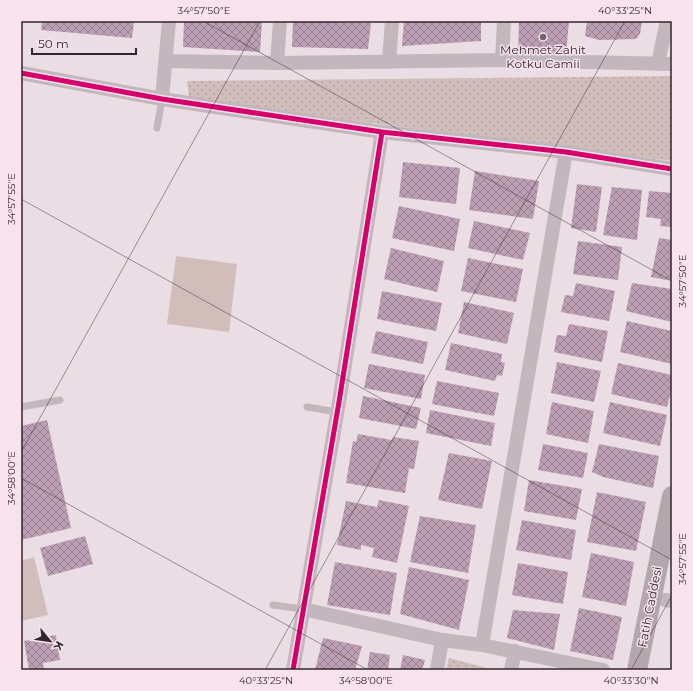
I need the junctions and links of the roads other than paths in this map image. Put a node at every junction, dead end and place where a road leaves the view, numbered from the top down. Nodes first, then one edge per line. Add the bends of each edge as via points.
1 (169, 21) edge
2 (280, 21) edge
3 (392, 21) edge
4 (504, 21) edge
5 (667, 21) edge
6 (502, 60) junction
7 (165, 61) junction
8 (389, 62) junction
9 (277, 63) junction
10 (665, 63) edge
11 (21, 73) edge
12 (162, 99) junction
13 (157, 128) dead end
14 (382, 132) junction
15 (566, 152) junction
16 (672, 169) edge
17 (60, 400) dead end
18 (308, 406) dead end
19 (21, 407) edge
20 (337, 412) junction
21 (672, 496) edge
22 (672, 563) edge
23 (668, 600) edge
24 (273, 604) dead end
25 (303, 609) junction
26 (442, 640) junction
27 (482, 645) junction
28 (515, 651) junction
29 (293, 670) edge
30 (437, 670) edge
31 (511, 670) edge
32 (603, 670) edge
33 (637, 670) edge
34 (651, 670) edge

1 - 7 street
2 - 9 street
3 - 8 street
4 - 6 street
5 - 10 street
6 - 8 street
6 - 10 street
7 - 9 street
7 - 12 street
8 - 9 street
11 - 12 street
12 - 13 lane
12 - 14 street
14 - 15 street
14 - 20 street
15 - 16 street
15 - 27 street
17 - 19 lane
18 - 20 lane
20 - 25 street
21 - 33 main road, Fatih Caddesi
22 - 23 main road, Fatih Caddesi
23 - 34 main road, Fatih Caddesi
24 - 25 lane
25 - 26 street
25 - 29 street
26 - 27 street
26 - 30 street
27 - 28 street
28 - 31 street
28 - 32 street

